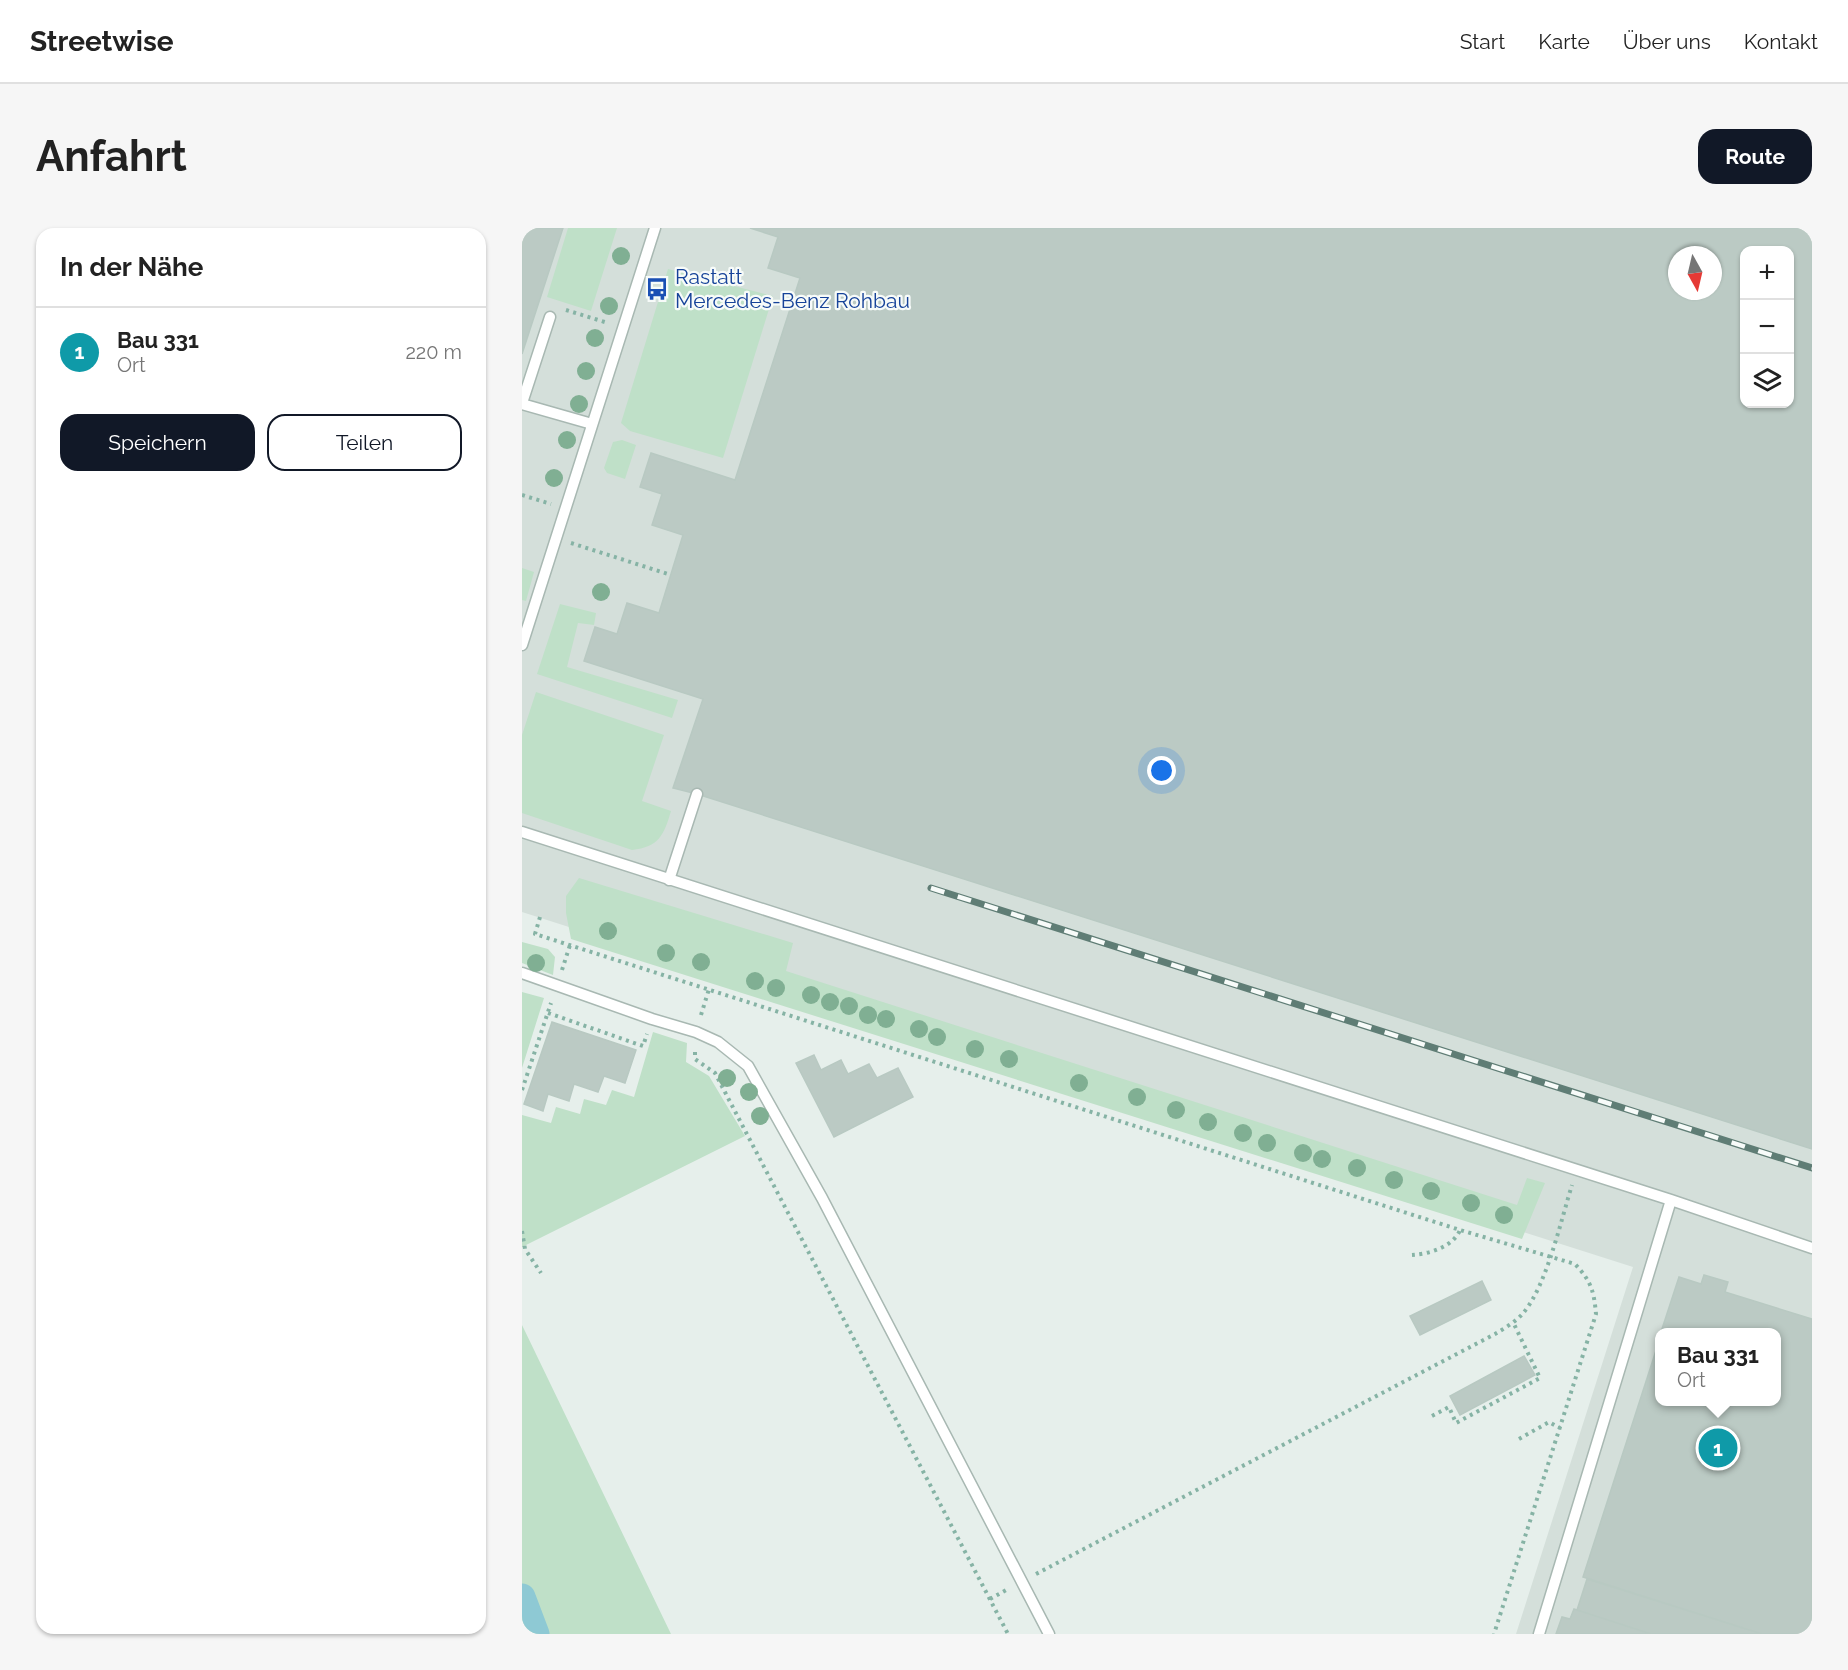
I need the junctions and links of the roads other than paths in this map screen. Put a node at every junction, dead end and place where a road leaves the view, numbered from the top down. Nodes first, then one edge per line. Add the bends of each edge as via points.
1 (655, 228) edge
2 (550, 317) dead end
3 (522, 404) edge
4 (592, 424) junction
5 (522, 645) edge
6 (697, 794) dead end
7 (522, 832) edge
8 (669, 880) junction
9 (522, 973) edge
10 (1671, 1200) junction
11 (1812, 1248) edge
12 (1048, 1634) edge
13 (1539, 1634) edge

1 - 4 lane
2 - 3 lane
3 - 4 lane
4 - 5 lane
6 - 8 lane
7 - 8 lane
8 - 10 lane
9 - 12 lane via 696,1032 718,1042 748,1066 822,1198
10 - 11 lane
10 - 13 lane

